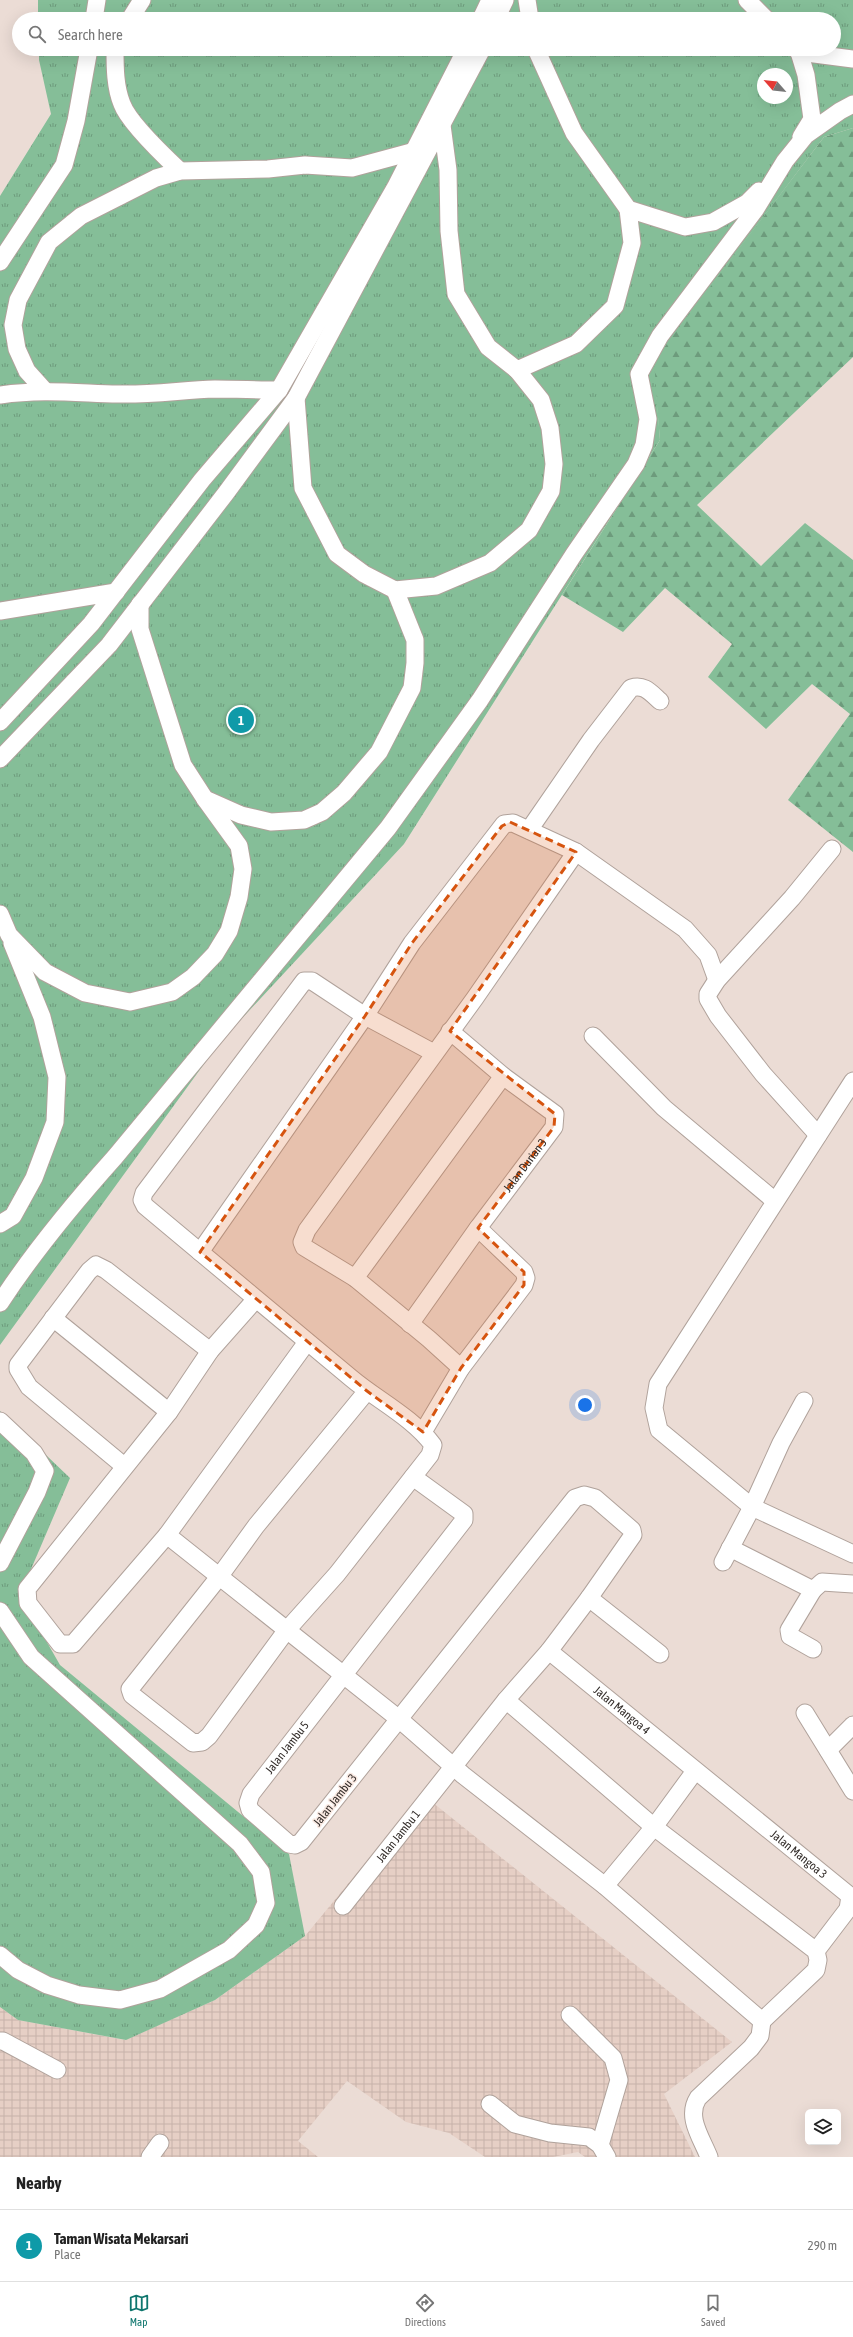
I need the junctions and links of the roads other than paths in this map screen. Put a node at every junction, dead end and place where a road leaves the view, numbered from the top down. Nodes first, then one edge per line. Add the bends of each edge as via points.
1 (97, 0) edge
2 (142, 0) edge
3 (490, 0) edge
4 (505, 0) edge
5 (527, 0) edge
6 (747, 0) edge
7 (95, 12) edge
8 (134, 12) edge
9 (484, 12) edge
10 (499, 12) edge
11 (529, 12) edge
12 (759, 12) edge
13 (88, 56) edge
14 (115, 56) edge
15 (462, 56) edge
16 (478, 56) edge
17 (539, 56) edge
18 (799, 56) edge
19 (834, 56) edge
20 (853, 59) edge
21 (853, 104) edge
22 (442, 124) junction
23 (415, 151) junction
24 (180, 171) junction
25 (628, 209) junction
26 (0, 262) edge
27 (517, 370) junction
28 (279, 390) junction
29 (46, 391) junction
30 (0, 395) edge
31 (296, 398) junction
32 (395, 590) junction
33 (116, 592) junction
34 (140, 604) junction
35 (0, 611) edge
36 (660, 701) dead end
37 (0, 722) edge
38 (0, 759) edge
39 (205, 799) junction
40 (529, 830) junction
41 (832, 849) dead end
42 (576, 852) junction
43 (0, 914) edge
44 (9, 935) junction
45 (716, 980) junction
46 (365, 1016) junction
47 (450, 1031) junction
48 (593, 1036) dead end
49 (434, 1053) junction
50 (503, 1076) junction
51 (853, 1082) edge
52 (818, 1135) junction
53 (775, 1201) junction
54 (0, 1224) edge
55 (478, 1228) junction
56 (200, 1252) junction
57 (355, 1278) junction
58 (255, 1300) junction
59 (0, 1303) edge
60 (53, 1318) junction
61 (410, 1324) junction
62 (307, 1342) junction
63 (210, 1351) junction
64 (461, 1368) junction
65 (367, 1391) junction
66 (804, 1401) dead end
67 (169, 1412) junction
68 (0, 1421) edge
69 (423, 1432) junction
70 (124, 1466) junction
71 (413, 1477) junction
72 (752, 1508) junction
73 (167, 1535) junction
74 (853, 1554) edge
75 (0, 1563) edge
76 (219, 1577) junction
77 (853, 1584) edge
78 (814, 1590) junction
79 (589, 1598) junction
80 (0, 1611) edge
81 (286, 1631) junction
82 (812, 1649) dead end
83 (549, 1651) junction
84 (660, 1654) dead end
85 (343, 1676) junction
86 (506, 1700) junction
87 (805, 1713) dead end
88 (399, 1719) junction
89 (853, 1725) edge
90 (828, 1750) junction
91 (454, 1766) junction
92 (695, 1771) junction
93 (853, 1791) edge
94 (260, 1821) joint
95 (654, 1827) junction
96 (605, 1886) junction
97 (343, 1906) dead end
98 (816, 1951) junction
99 (0, 1955) edge
100 (570, 2015) dead end
101 (762, 2021) junction
102 (0, 2041) edge
103 (57, 2070) dead end
104 (490, 2104) dead end
105 (160, 2143) dead end
106 (604, 2151) edge
107 (150, 2157) edge
108 (709, 2157) edge

1 - 7 street
2 - 8 street
3 - 9 street
4 - 10 street
5 - 11 street
6 - 12 street
13 - 26 street via 76,121 64,165
14 - 24 street via 116,78 122,105 138,127
15 - 23 street
16 - 22 street
17 - 25 street via 574,133
18 - 25 street via 806,75 812,119 797,145 772,178 747,204 713,222 685,227
19 - 20 street
21 - 59 street via 806,136 789,156 755,210 660,336 639,374 648,419 644,445 636,464 574,554 480,700 388,828 115,1157 73,1204 24,1267
22 - 27 street via 448,170 448,231 456,294 488,347
22 - 31 street
23 - 24 street via 352,168 305,165 268,169
23 - 28 street
24 - 29 street via 156,178 81,216 49,242 18,300 13,325 18,349 27,371
25 - 27 street via 632,243 614,306 576,344
27 - 32 street via 540,400 550,428 554,464 551,491 529,530 490,563 436,586
28 - 29 street via 215,390 170,394
28 - 33 street via 202,480
29 - 30 street
31 - 32 street via 304,488 337,554 364,574
31 - 34 street
32 - 39 street via 415,640 412,688 379,752 344,793 322,812 304,820 271,822 241,815
33 - 35 street
33 - 37 street via 91,624
34 - 38 street via 109,645
34 - 39 street via 140,629 183,765
36 - 40 street via 645,688 630,688
39 - 44 street via 239,846 243,869 240,897 229,931 215,954 193,977 172,992 130,1002 85,993 44,972
40 - 42 street
40 - 46 street via 510,822 502,826 412,943
41 - 45 street via 792,898
42 - 45 street via 686,929 708,955
42 - 47 street
43 - 44 street
44 - 54 street via 42,1017 57,1077 55,1122 34,1178 13,1216
45 - 52 street via 708,999 718,1016 763,1074
46 - 49 street
46 - 56 street
46 - 56 street via 312,981 304,981 144,1193 142,1200 145,1206
47 - 49 street
47 - 50 street, Jalan Durian 3
48 - 53 street via 664,1108
49 - 57 street via 307,1230 304,1238 304,1247
50 - 55 street, Jalan Durian 3 via 555,1114 556,1121
50 - 57 street
51 - 52 street
52 - 53 street
53 - 72 street via 658,1384 654,1408 659,1430
55 - 61 street, Jalan Durian 3
55 - 64 street via 524,1272 526,1278 524,1285
56 - 58 street
57 - 61 street
58 - 62 street
58 - 63 street
60 - 63 street via 89,1270 96,1265 106,1270
60 - 67 street
60 - 70 street via 18,1364 18,1369 29,1386
61 - 64 street
62 - 65 street
62 - 73 street
63 - 67 street
64 - 69 street
65 - 69 street
65 - 76 street via 256,1526
66 - 72 street via 779,1447
67 - 70 street
68 - 75 street via 34,1453 45,1471 37,1492
69 - 71 street via 433,1445 430,1455
70 - 73 street via 27,1588 28,1603 60,1644 73,1644
71 - 81 street via 337,1574
71 - 85 street, Jalan Jambu 5 via 464,1514 464,1520
72 - 74 street
72 - 78 street via 727,1555
73 - 76 street
76 - 81 street
76 - 81 street via 134,1683 130,1689 132,1695 189,1740 194,1743 202,1742
77 - 78 street via 821,1582
78 - 82 street via 789,1630 790,1636
79 - 83 street, Jalan Jambu 1
79 - 84 street
79 - 88 street, Jalan Jambu 3 via 633,1532 595,1498 584,1495 575,1498
80 - 99 street via 31,1657 240,1844 261,1872 266,1903 256,1925 229,1950 160,1989 120,2000 78,1995 47,1986 18,1970
81 - 85 street
83 - 86 street, Jalan Jambu 1
83 - 92 street, Jalan Mangoa 4
85 - 88 street
85 - 94 street, Jalan Jambu 5 via 251,1794 248,1803 250,1810
86 - 91 street, Jalan Jambu 1
86 - 95 street
87 - 90 street
88 - 91 street
88 - 94 street, Jalan Jambu 3 via 301,1842 289,1844
89 - 90 street
90 - 93 street
91 - 96 street
91 - 97 street, Jalan Jambu 1
92 - 95 street
92 - 98 street, Jalan Mangoa 3 via 850,1896 848,1909
95 - 96 street
95 - 98 street
96 - 101 street
98 - 101 street via 816,1970
100 - 106 street via 613,2058 619,2080
101 - 108 street via 760,2036 751,2048 698,2098 692,2107 693,2117
102 - 103 street
104 - 106 street via 514,2124 550,2133 589,2138
105 - 107 street

